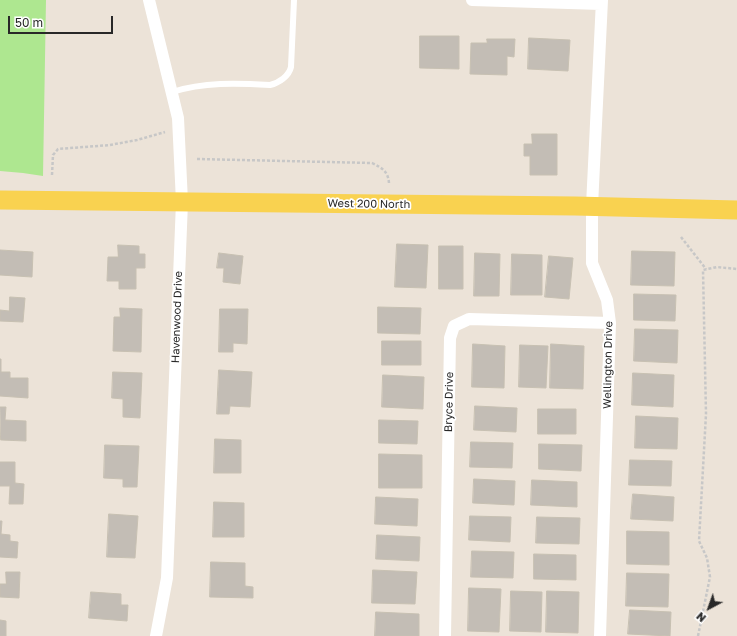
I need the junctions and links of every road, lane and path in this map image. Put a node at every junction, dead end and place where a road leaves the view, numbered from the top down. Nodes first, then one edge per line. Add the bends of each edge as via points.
1 (149, 0) edge
2 (294, 0) edge
3 (472, 0) edge
4 (601, 2) edge
5 (172, 92) junction
6 (165, 132) dead end
7 (197, 159) dead end
8 (52, 175) dead end
9 (389, 183) dead end
10 (0, 200) edge
11 (182, 202) junction
12 (592, 206) junction
13 (737, 210) edge
14 (681, 237) dead end
15 (737, 268) edge
16 (706, 269) junction
17 (610, 323) junction
18 (156, 636) edge
19 (445, 636) edge
20 (600, 636) edge
21 (698, 636) edge

1 - 5 street, Havenwood Drive
2 - 5 lane via 291,67 281,80 270,85 207,84
3 - 4 street
4 - 12 street, Wellington Drive
5 - 11 street, Havenwood Drive via 178,118
6 - 8 path via 110,145 58,149 53,155
7 - 9 path via 372,163 383,168 389,176
10 - 11 main road, West 200 North
11 - 12 main road, West 200 North
11 - 18 street, Havenwood Drive via 167,578
12 - 13 main road, West 200 North
12 - 17 street, Wellington Drive via 592,262 606,300
14 - 16 path
15 - 16 path
16 - 21 path via 703,270 706,414 699,541 707,558 710,576
17 - 19 street, Bryce Drive via 469,319 454,326 450,338
17 - 20 street, Wellington Drive

